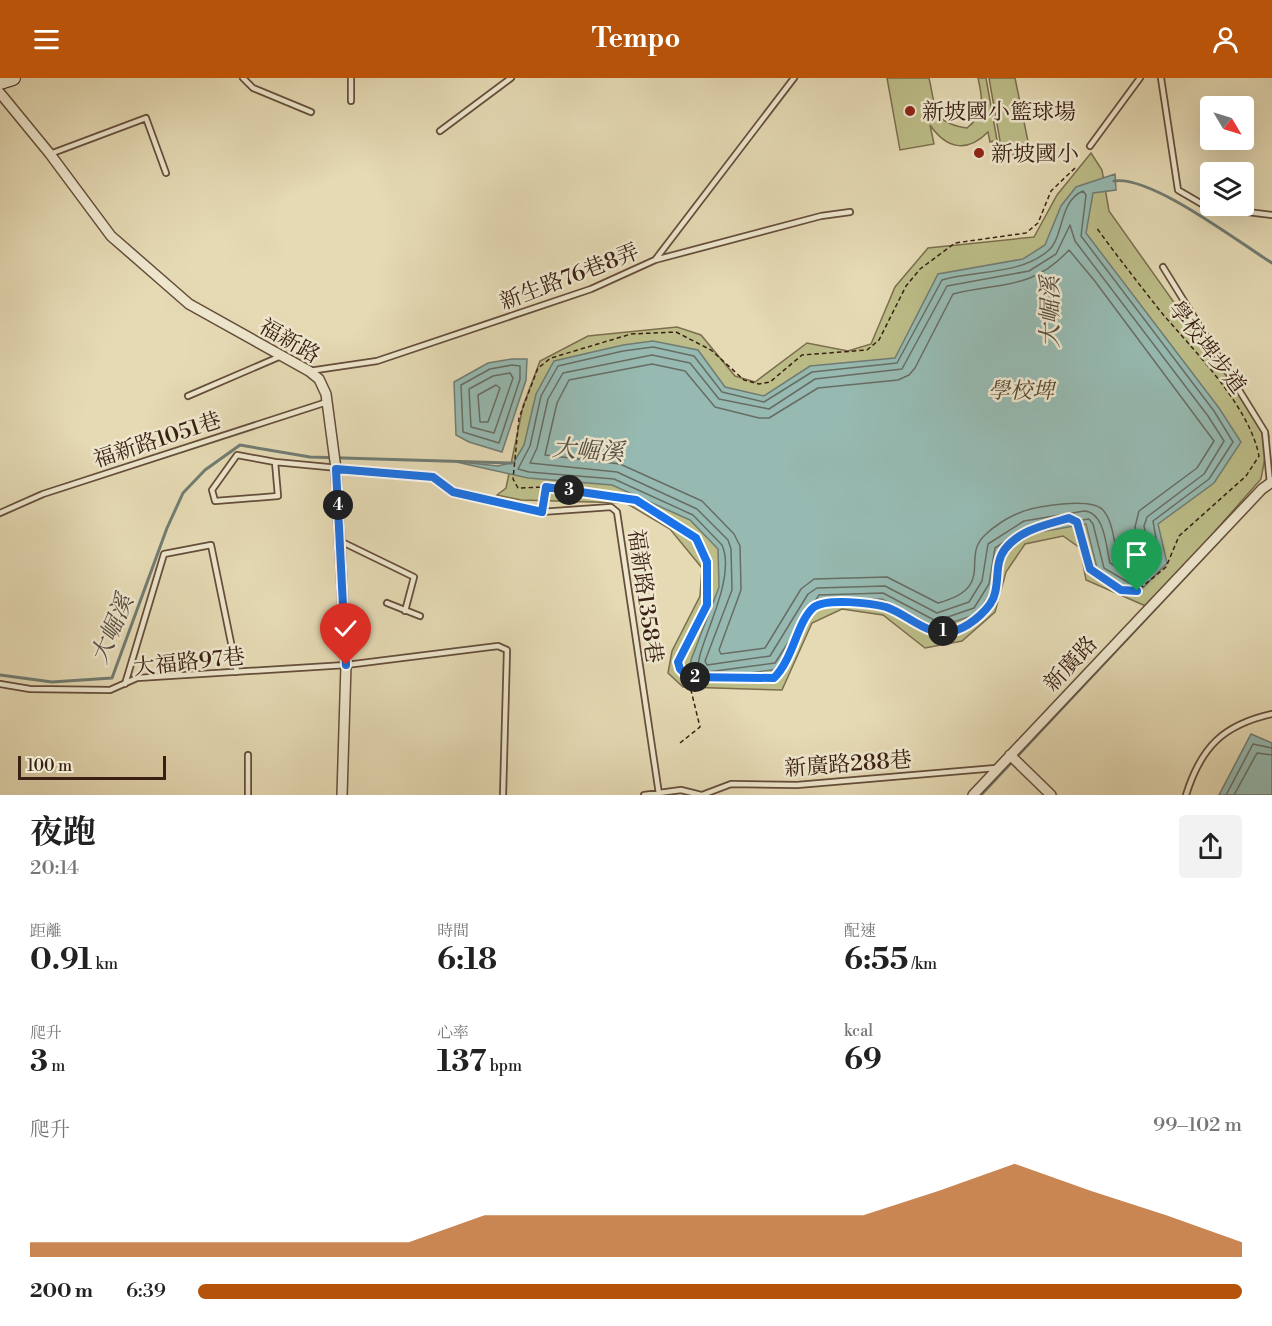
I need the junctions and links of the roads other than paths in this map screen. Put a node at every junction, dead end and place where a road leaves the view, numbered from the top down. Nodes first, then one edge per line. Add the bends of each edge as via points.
1 (13, 78) edge
2 (243, 78) edge
3 (358, 78) edge
4 (511, 78) edge
5 (794, 78) edge
6 (1140, 78) edge
7 (1161, 78) edge
8 (351, 79) edge
9 (0, 82) edge
10 (0, 93) edge
11 (351, 101) dead end
12 (311, 112) dead end
13 (440, 131) dead end
14 (1090, 146) dead end
15 (50, 154) junction
16 (166, 173) dead end
17 (850, 212) dead end
18 (1272, 214) edge
19 (655, 260) junction
20 (1163, 267) dead end
21 (281, 356) junction
22 (309, 371) junction
23 (188, 396) dead end
24 (327, 402) junction
25 (275, 462) junction
26 (336, 469) junction
27 (1271, 482) edge
28 (0, 513) edge
29 (340, 541) junction
30 (387, 603) dead end
31 (405, 611) junction
32 (420, 616) dead end
33 (346, 665) junction
34 (237, 672) junction
35 (0, 684) edge
36 (125, 684) junction
37 (1272, 714) edge
38 (248, 755) dead end
39 (1010, 755) junction
40 (999, 767) junction
41 (658, 794) junction
42 (248, 795) edge
43 (342, 795) edge
44 (503, 795) edge
45 (644, 795) edge
46 (701, 795) edge
47 (973, 795) edge
48 (1051, 795) edge
49 (1186, 795) edge

1 - 9 main road
2 - 12 lane via 253,88
3 - 8 lane
4 - 13 lane
5 - 19 lane, 新生路76巷8弄
6 - 14 lane
7 - 18 lane via 1178,190 1207,207
8 - 11 lane
10 - 15 street, 福新路
15 - 16 lane via 146,118
15 - 21 street, 福新路 via 111,236 155,275 189,304
17 - 19 lane via 821,216
19 - 22 lane, 新生路76巷8弄 via 591,289 377,361
20 - 27 lane via 1265,432
21 - 22 street, 福新路
21 - 23 lane
22 - 24 street, 福新路 via 319,379
24 - 26 street, 福新路
24 - 28 lane, 福新路1051巷 via 42,494
25 - 25 lane, 福新路1358巷 via 237,455 212,490 215,501 278,496
25 - 26 lane, 福新路1358巷
26 - 29 street, 福新路
26 - 41 lane, 福新路1358巷 via 433,477 453,492 542,512 611,507 616,512
27 - 39 street, 新廣路
29 - 31 lane via 414,577
29 - 33 street, 福新路
30 - 31 lane
31 - 32 lane
33 - 34 lane, 大福路97巷
33 - 43 street, 福新路
33 - 44 lane via 498,646 507,650
34 - 36 lane, 大福路97巷 via 137,678
34 - 36 lane via 211,545 164,554
35 - 36 lane, 大福路97巷 via 30,689 110,690
37 - 49 lane via 1245,720 1219,736 1201,760
38 - 42 lane
39 - 40 street, 新廣路
39 - 48 street
40 - 46 lane, 新廣路288巷 via 797,785 731,784
40 - 47 street, 新廣路
41 - 45 lane, 新廣路288巷
41 - 46 lane, 新廣路288巷 via 681,790

